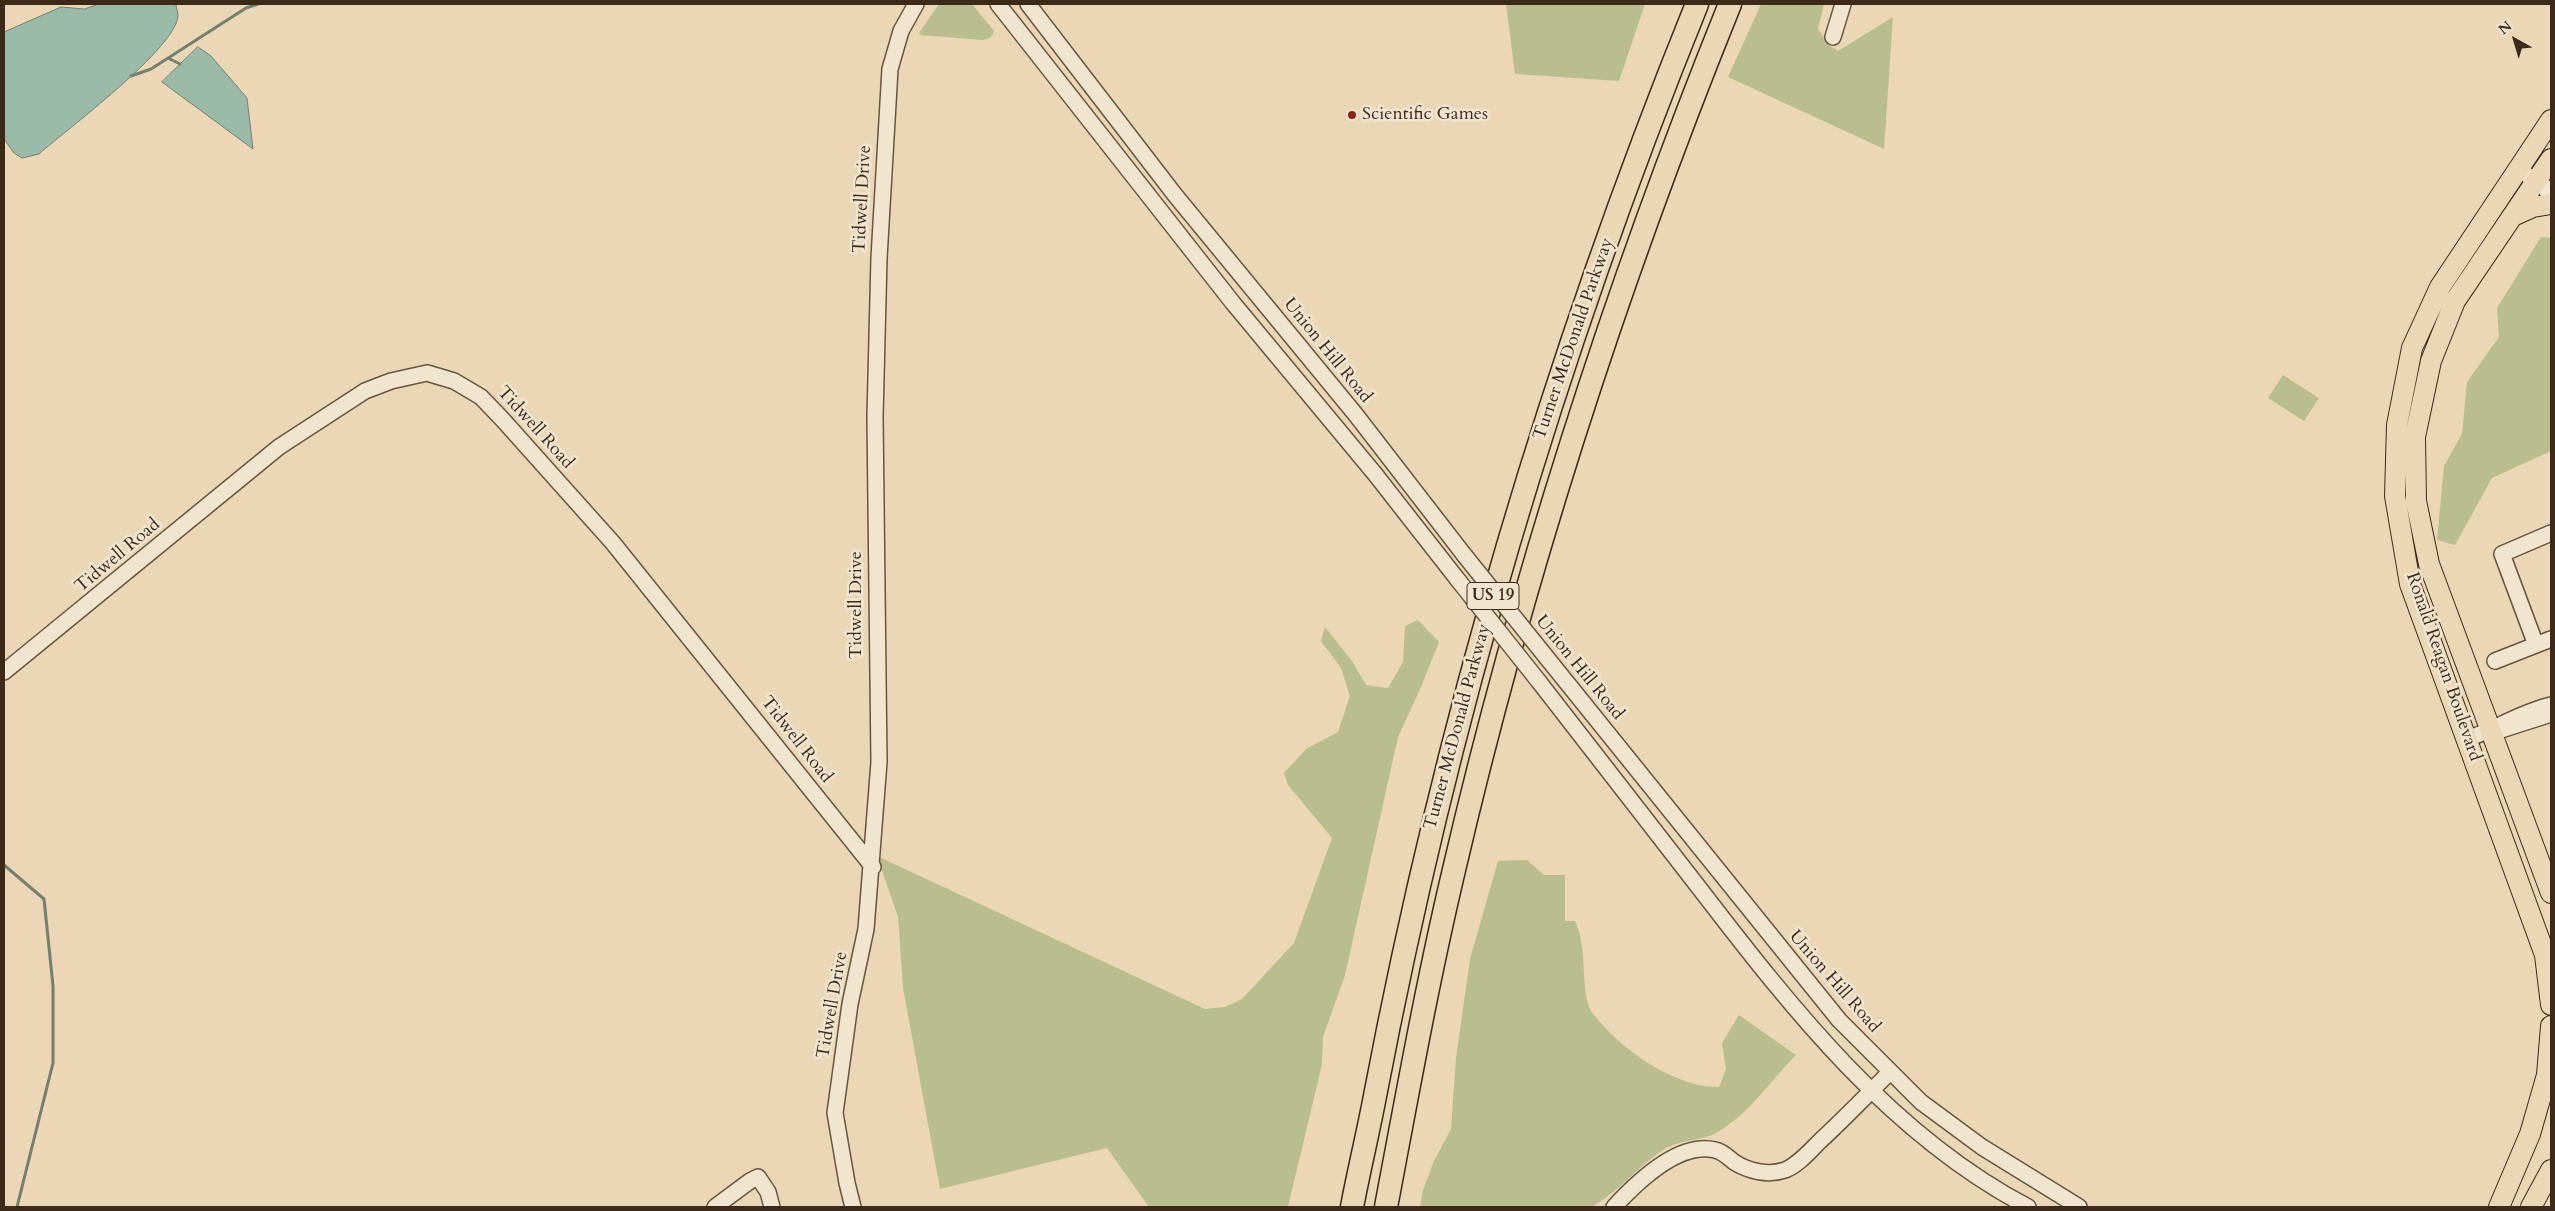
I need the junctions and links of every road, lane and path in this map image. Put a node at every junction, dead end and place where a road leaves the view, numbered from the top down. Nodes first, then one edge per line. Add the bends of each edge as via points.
1 (916, 4) edge
2 (998, 4) edge
3 (1028, 4) edge
4 (1697, 4) edge
5 (1730, 4) edge
6 (1843, 4) edge
7 (1833, 37) dead end
8 (2551, 120) edge
9 (2551, 159) edge
10 (2518, 169) junction
11 (2547, 192) edge
12 (2551, 533) edge
13 (2551, 639) edge
14 (2536, 645) junction
15 (2495, 660) dead end
16 (4, 672) edge
17 (2551, 705) edge
18 (2551, 714) edge
19 (2492, 730) junction
20 (2467, 739) junction
21 (873, 867) junction
22 (2551, 894) edge
23 (2551, 1005) edge
24 (2551, 1026) edge
25 (1890, 1072) junction
26 (1872, 1090) junction
27 (2545, 1108) edge
28 (2551, 1170) edge
29 (715, 1207) edge
30 (772, 1207) edge
31 (853, 1207) edge
32 (1351, 1207) edge
33 (1386, 1207) edge
34 (1614, 1207) edge
35 (2028, 1207) edge
36 (2079, 1207) edge
37 (2499, 1207) edge
38 (2531, 1207) edge

1 - 21 street, Tidwell Drive via 900,30 890,69 879,258 875,426 879,762
2 - 26 street, bridge via 1198,260 1375,474 1751,955 1829,1049
3 - 25 street, Union Hill Road, bridge via 1175,195 1356,415 1778,947 1839,1020
4 - 32 highway, Turner McDonald Parkway / US 19 via 1578,321 1514,522 1423,863
5 - 33 highway, Turner McDonald Parkway / US 19 via 1635,254 1541,542 1454,872
6 - 7 street
8 - 10 main road, Ronald Reagan Boulevard
9 - 11 main road, Ronald Reagan Boulevard
10 - 11 street
10 - 20 main road, Ronald Reagan Boulevard via 2440,287 2412,348 2397,426 2395,496 2410,584
11 - 19 main road, Ronald Reagan Boulevard via 2513,216 2455,301 2431,361 2416,437 2416,502 2429,564
12 - 14 street via 2502,554
13 - 14 street
14 - 15 street
16 - 21 street, Tidwell Road via 279,447 365,391 427,372 454,381 481,397 503,420 613,543
17 - 19 street via 2504,721
18 - 19 street via 2507,730
19 - 20 street
19 - 22 main road, Ronald Reagan Boulevard
20 - 23 main road, Ronald Reagan Boulevard via 2545,955
21 - 31 street, Tidwell Drive via 866,929 850,1004 835,1112
24 - 27 main road
25 - 26 street
25 - 36 street, Union Hill Road via 1921,1102 1982,1147
26 - 34 street via 1786,1170 1757,1171 1742,1167 1717,1150 1685,1150 1664,1163
26 - 35 street via 1894,1112 1969,1171
27 - 37 main road via 2530,1134
28 - 38 main road
29 - 30 street via 758,1177 768,1192

